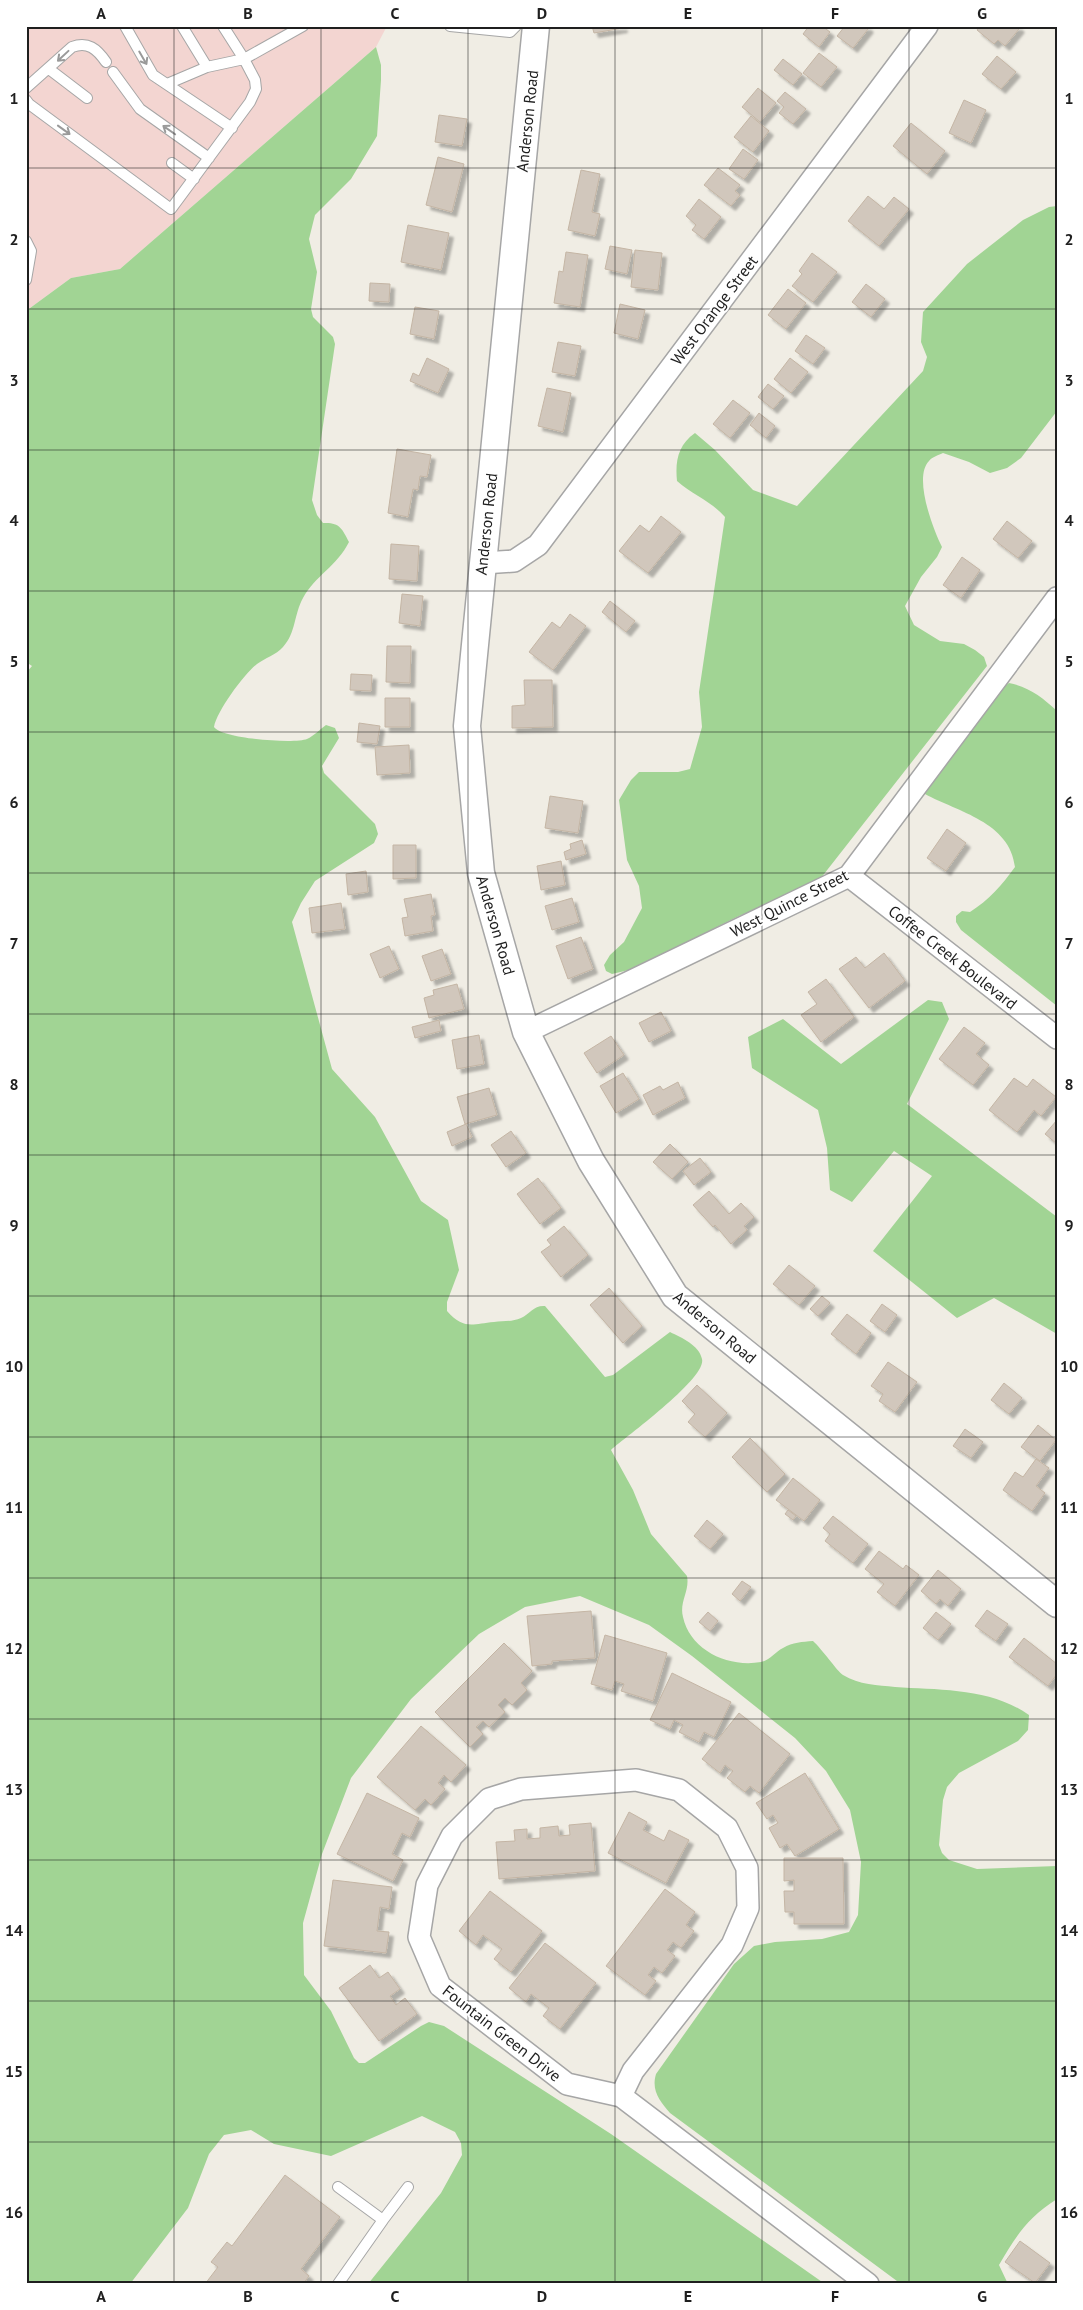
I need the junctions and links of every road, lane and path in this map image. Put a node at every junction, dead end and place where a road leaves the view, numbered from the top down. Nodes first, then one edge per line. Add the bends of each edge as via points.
1 (125, 26) edge
2 (182, 26) edge
3 (223, 26) edge
4 (303, 26) edge
5 (450, 26) edge
6 (516, 26) edge
7 (536, 26) edge
8 (927, 26) edge
9 (244, 59) junction
10 (106, 62) dead end
11 (207, 67) junction
12 (49, 69) junction
13 (113, 72) dead end
14 (167, 84) junction
15 (26, 88) edge
16 (87, 98) dead end
17 (26, 100) edge
18 (232, 128) junction
19 (209, 158) junction
20 (172, 163) dead end
21 (194, 179) junction
22 (26, 242) edge
23 (26, 280) edge
24 (482, 563) junction
25 (1057, 598) edge
26 (849, 876) junction
27 (526, 1032) junction
28 (1057, 1038) edge
29 (1057, 1604) edge
30 (622, 2096) junction
31 (338, 2187) dead end
32 (408, 2187) dead end
33 (384, 2220) junction
34 (338, 2284) edge
35 (868, 2284) edge

1 -> 14 lane via 153,75
2 - 11 lane
3 - 9 lane
4 - 9 lane
5 - 6 lane via 510,32
7 - 24 street, Anderson Road
8 - 24 street, West Orange Street via 538,545 514,562
9 - 11 lane
9 - 18 lane via 256,89
10 -> 12 lane via 99,52 80,44 72,47
11 - 14 lane
12 - 15 lane
12 - 16 lane
19 -> 13 lane via 140,109
14 - 18 lane
17 -> 21 lane via 171,208
18 - 19 lane
19 - 21 lane
20 - 21 lane
22 - 23 lane via 31,251
24 - 27 street, Anderson Road via 466,726 481,873
25 - 26 street, West Quince Street
26 - 27 street, West Quince Street
26 - 28 street, Coffee Creek Boulevard
27 - 29 street, Anderson Road via 591,1161 676,1296
30 - 30 street, Fountain Green Drive via 567,2084 440,1986 419,1937 428,1885 452,1836 489,1800 521,1789 636,1780 679,1790 727,1828 747,1868 748,1908 732,1945 632,2071
30 - 35 street, Fountain Green Drive
31 - 33 lane
32 - 33 lane
33 - 34 lane

